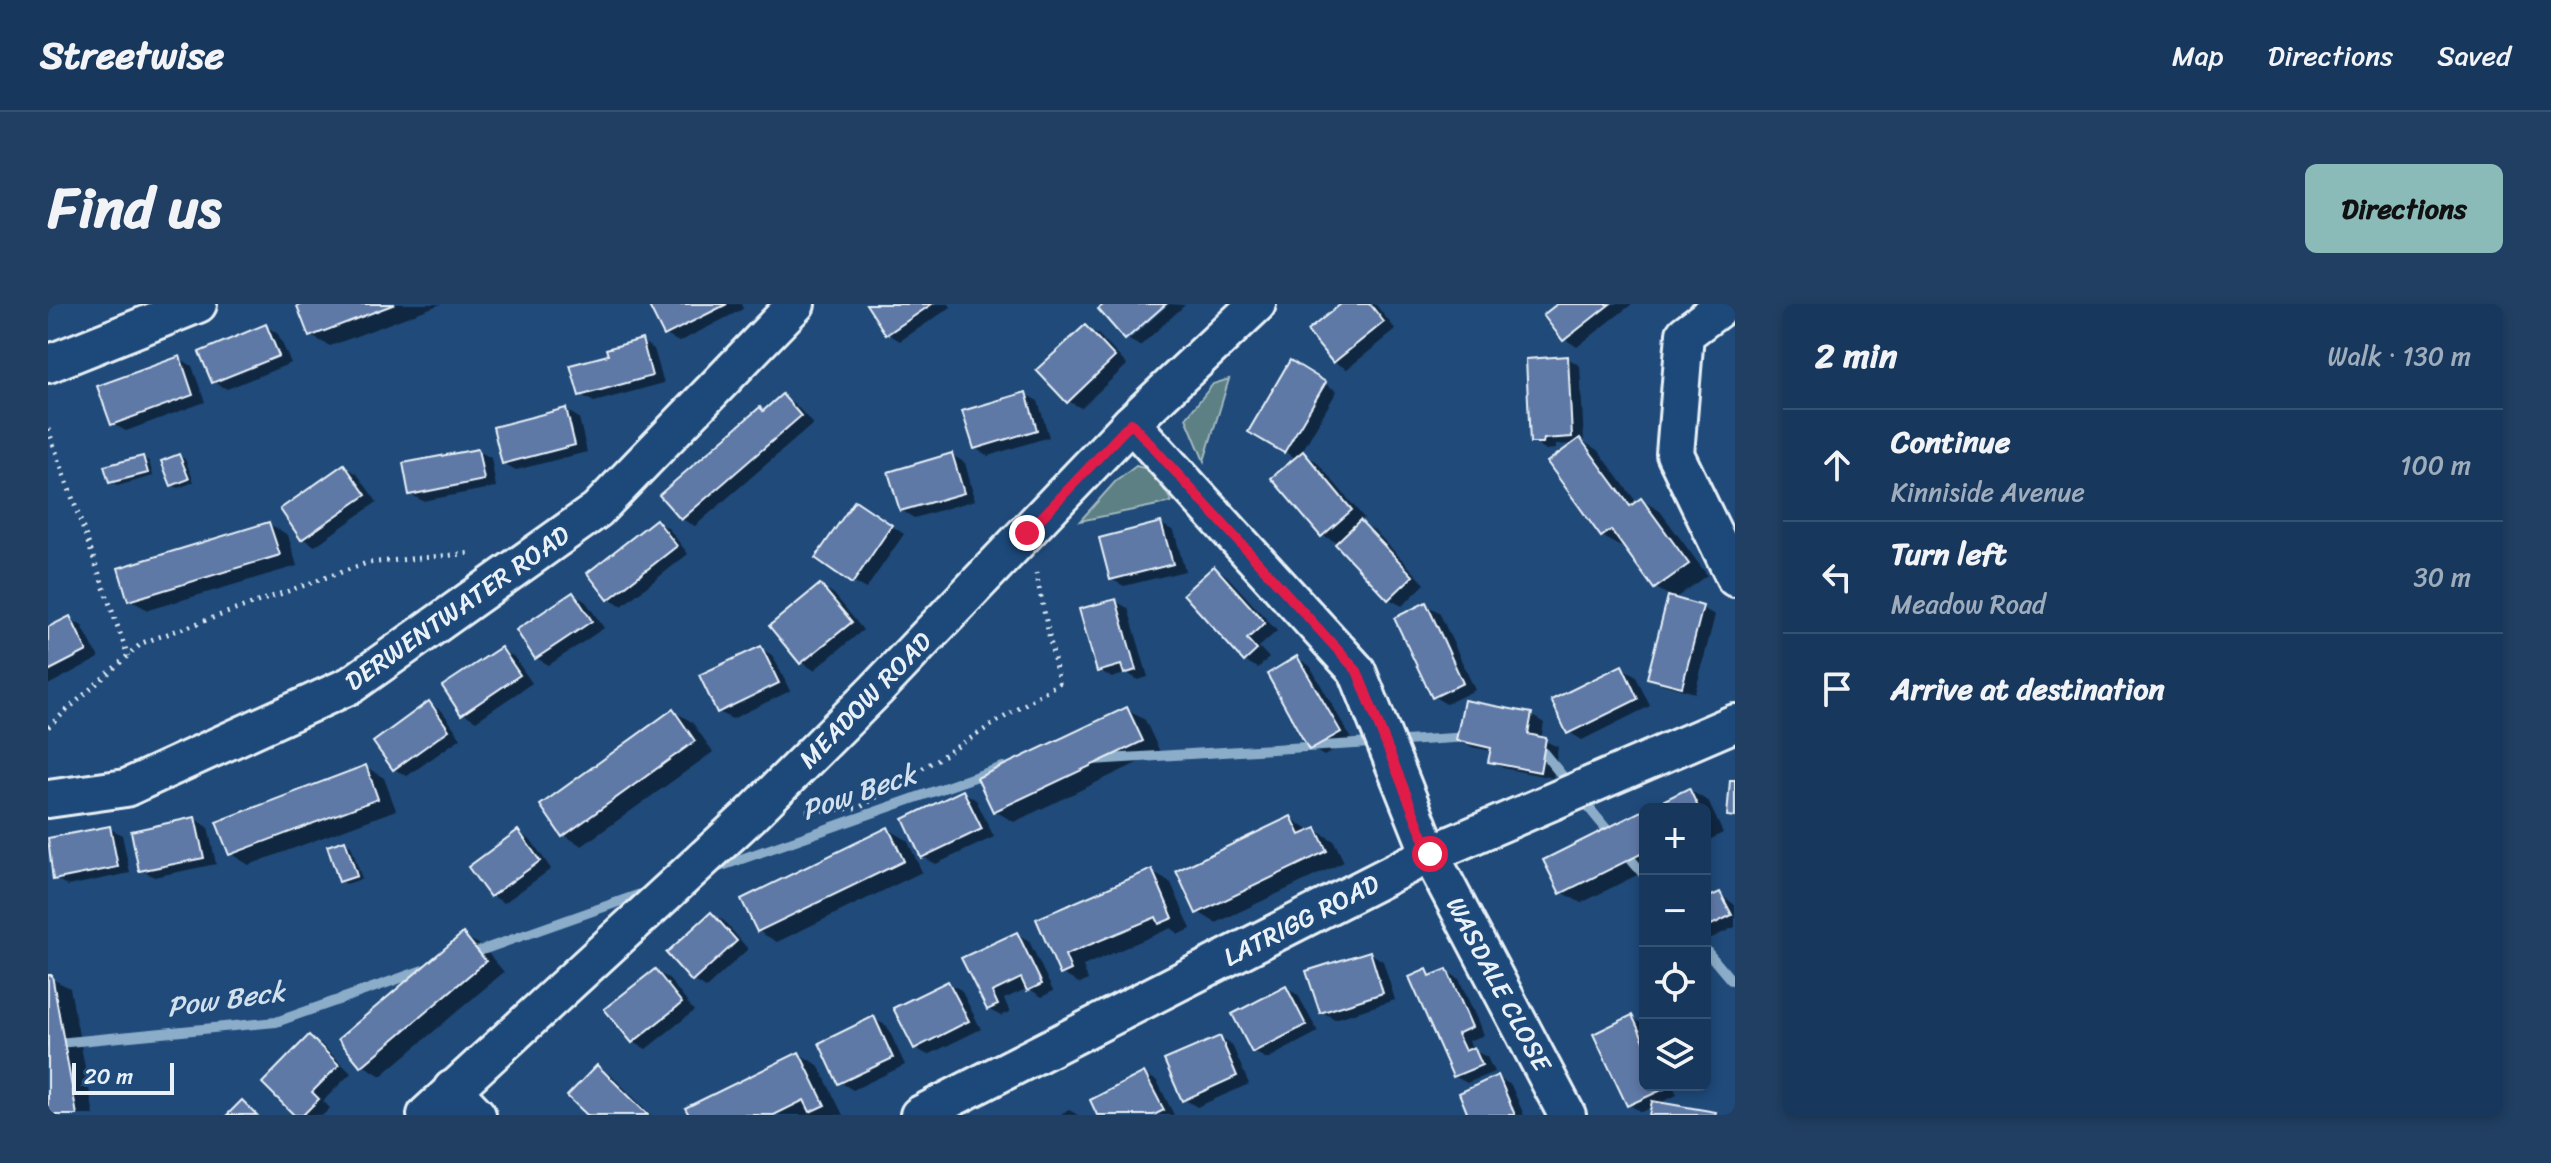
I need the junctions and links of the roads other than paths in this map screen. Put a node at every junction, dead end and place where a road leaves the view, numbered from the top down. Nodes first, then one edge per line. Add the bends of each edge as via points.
1 (198, 304) edge
2 (796, 304) edge
3 (1257, 304) edge
4 (1725, 304) edge
5 (124, 318) edge
6 (48, 364) edge
7 (1131, 423) junction
8 (1735, 578) edge
9 (1735, 723) edge
10 (48, 799) edge
11 (1430, 854) junction
12 (452, 1089) junction
13 (426, 1115) edge
14 (477, 1115) edge
15 (919, 1115) edge
16 (1567, 1115) edge

1 - 5 street
2 - 10 street, DERWENTWATER ROAD via 597,510 351,685 126,788
3 - 7 street, MEADOW ROAD
4 - 8 street via 1685,334 1675,454
5 - 6 street
7 - 11 street, WASDALE CLOSE via 1357,671
7 - 12 street, MEADOW ROAD via 752,814
9 - 11 street, LATRIGG ROAD
11 - 15 street, LATRIGG ROAD
11 - 16 street, WASDALE CLOSE
12 - 13 street, MEADOW ROAD
12 - 14 street

